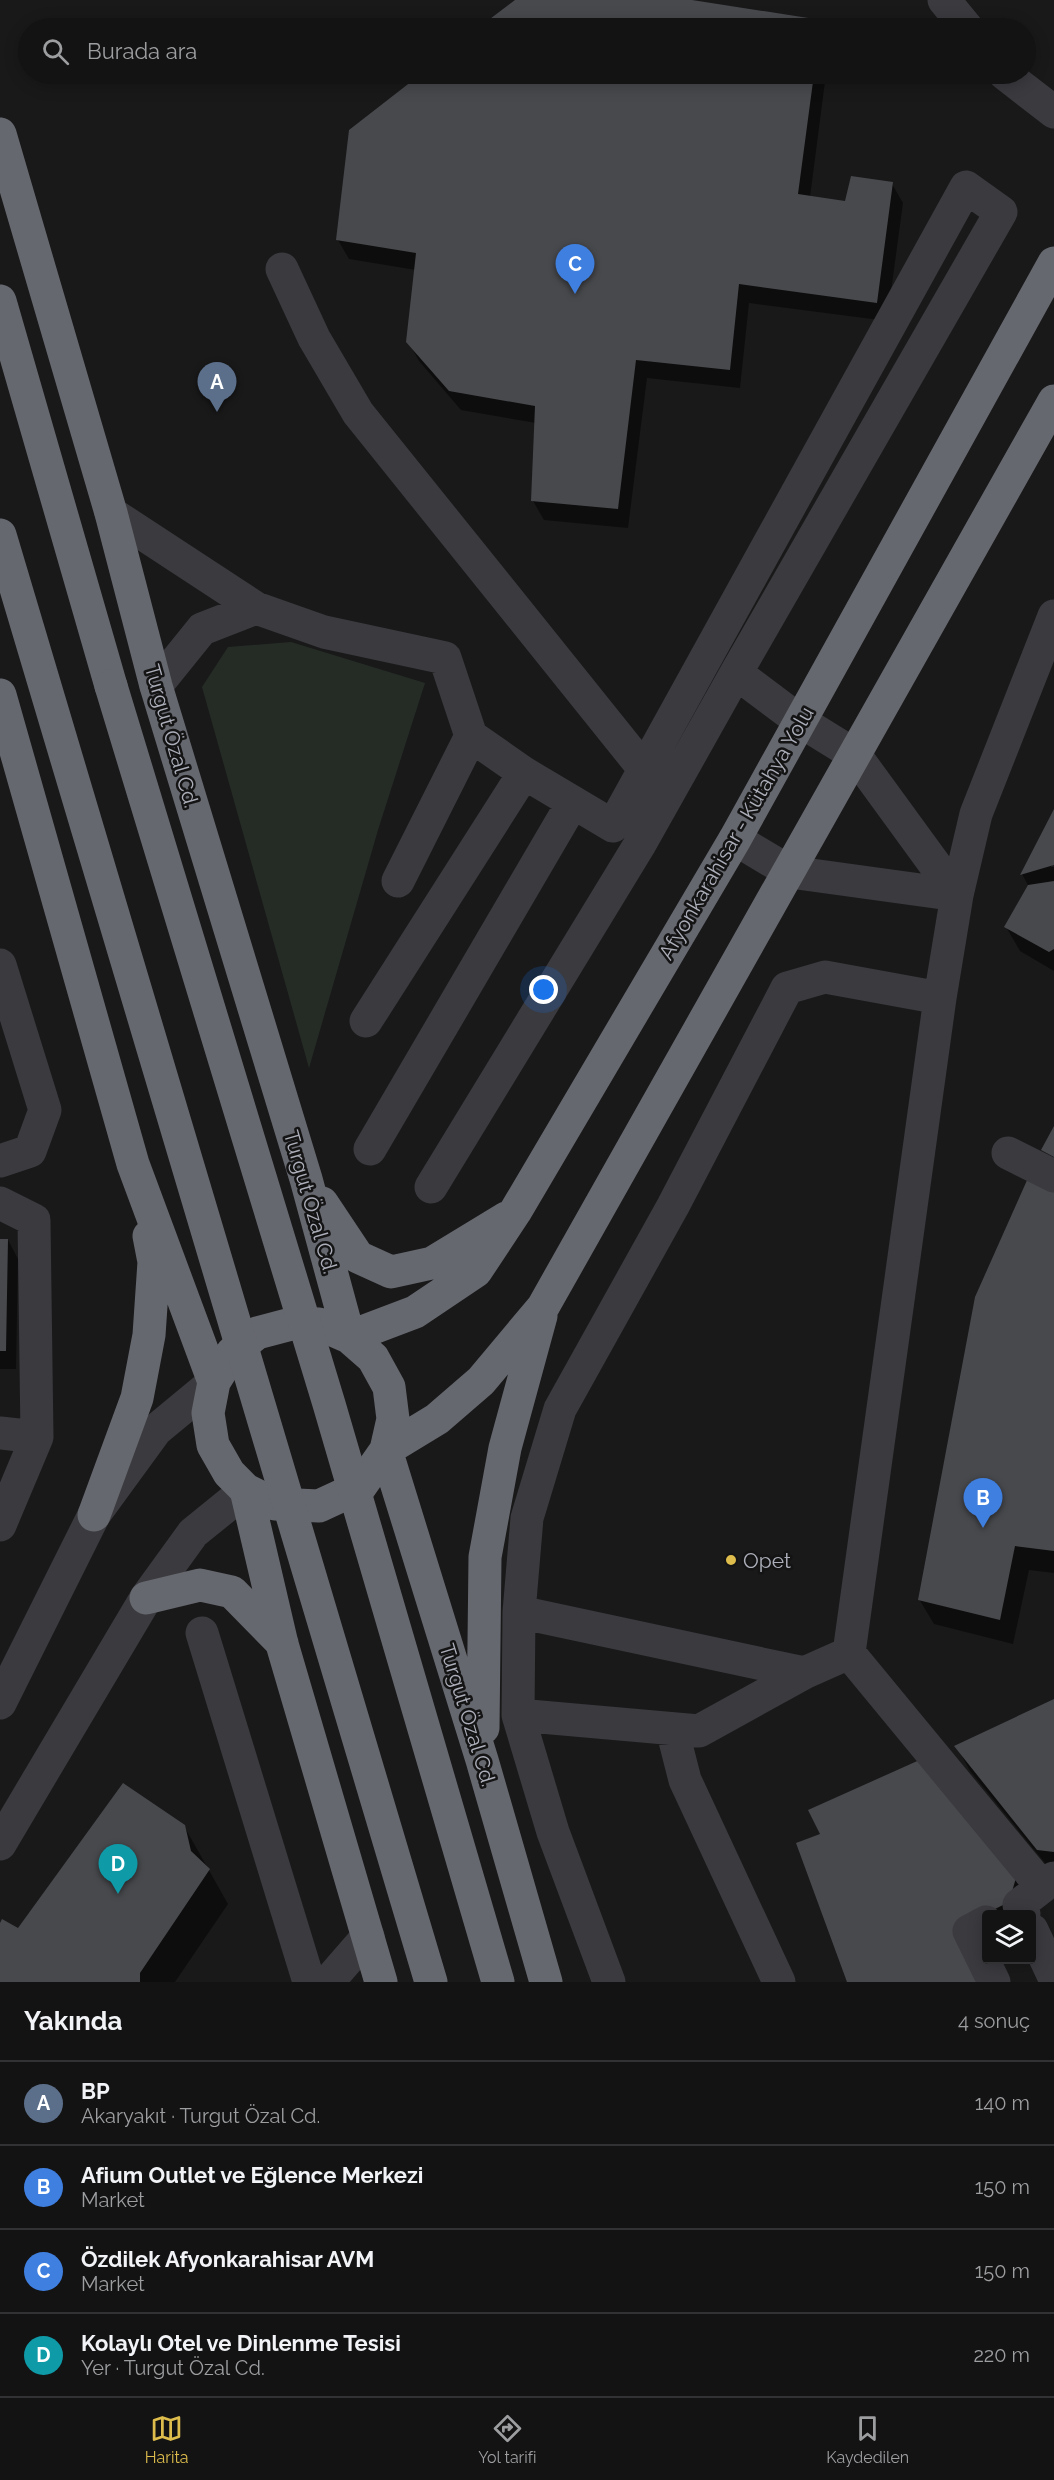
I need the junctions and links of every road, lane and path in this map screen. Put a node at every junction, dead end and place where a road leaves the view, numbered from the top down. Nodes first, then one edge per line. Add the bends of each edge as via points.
1 (944, 0) edge
2 (959, 18) edge
3 (1018, 84) edge
4 (1054, 112) edge
5 (0, 134) edge
6 (1054, 263) edge
7 (282, 268) dead end
8 (0, 301) edge
9 (1054, 403) edge
10 (111, 513) junction
11 (0, 535) edge
12 (256, 608) junction
13 (1054, 616) edge
14 (736, 673) junction
15 (156, 686) junction
16 (0, 695) edge
17 (800, 721) junction
18 (471, 735) junction
19 (855, 756) junction
20 (644, 769) junction
21 (524, 773) junction
22 (573, 802) junction
23 (613, 826) junction
24 (735, 839) junction
25 (640, 844) junction
26 (790, 872) junction
27 (398, 881) dead end
28 (957, 895) junction
29 (0, 965) edge
30 (940, 998) junction
31 (366, 1020) dead end
32 (370, 1149) dead end
33 (1008, 1153) dead end
34 (0, 1161) edge
35 (134, 1164) junction
36 (1054, 1176) edge
37 (306, 1179) junction
38 (431, 1187) dead end
39 (0, 1203) edge
40 (516, 1212) junction
41 (543, 1307) junction
42 (349, 1337) junction
43 (214, 1382) junction
44 (0, 1433) edge
45 (37, 1437) junction
46 (387, 1450) junction
47 (246, 1490) junction
48 (94, 1515) junction
49 (0, 1525) edge
50 (146, 1598) junction
51 (519, 1612) junction
52 (202, 1633) dead end
53 (282, 1644) junction
54 (849, 1653) junction
55 (804, 1672) junction
56 (0, 1703) edge
57 (518, 1715) junction
58 (672, 1729) junction
59 (482, 1760) junction
60 (0, 1844) edge
61 (1029, 1905) edge
62 (982, 1924) edge
63 (368, 1936) junction
64 (982, 1958) edge
65 (985, 1964) edge
66 (1054, 1977) edge
67 (309, 1982) edge
68 (328, 1982) edge
69 (381, 1982) edge
70 (431, 1982) edge
71 (498, 1982) edge
72 (546, 1982) edge
73 (609, 1982) edge
74 (779, 1982) edge
75 (994, 1982) edge

1 - 2 street
3 - 4 street
5 - 10 highway, Turgut Özal Cd.
6 - 17 highway, Afyonkarahisar - Kütahya Yolu
7 - 20 street via 314,338 358,413
8 - 71 highway, Turgut Özal Cd., bridge
9 - 19 highway
10 - 12 street
10 - 15 highway, Turgut Özal Cd.
11 - 70 highway, bridge
12 - 15 street via 202,629
12 - 18 street via 324,632 444,658
13 - 28 street via 976,814
14 - 17 street
14 - 20 street via 1001,212 966,187
14 - 25 street
15 - 37 highway, Turgut Özal Cd.
16 - 35 highway
17 - 19 street
17 - 24 highway, Afyonkarahisar - Kütahya Yolu
18 - 21 street
18 - 27 street
19 - 26 highway
19 - 28 street
20 - 23 street
21 - 22 street
21 - 31 street
22 - 23 street
22 - 32 street
23 - 25 street
24 - 26 street
24 - 40 highway, Afyonkarahisar - Kütahya Yolu
25 - 38 street
26 - 28 street
26 - 41 highway
28 - 30 street
29 - 34 street via 45,1110 30,1150
30 - 51 street via 825,977 787,988 673,1206 560,1409 527,1518
30 - 54 street
33 - 36 street
35 - 43 highway
35 - 48 highway via 154,1262 150,1335 137,1398
37 - 40 highway via 358,1257 391,1272 432,1263
37 - 42 highway, Turgut Özal Cd.
39 - 45 street via 34,1220
40 - 42 highway, Afyonkarahisar - Kütahya Yolu via 476,1271 415,1312
41 - 46 highway via 480,1381 437,1419
41 - 59 highway via 505,1448 485,1557
42 - 43 highway, Turgut Özal Cd. via 320,1324 295,1323 257,1333 232,1353
42 - 46 highway, Turgut Özal Cd. via 373,1358 388,1387 393,1419
43 - 47 highway, Turgut Özal Cd. via 208,1413 213,1445 229,1473
43 - 48 street via 156,1430
44 - 45 street
45 - 49 street
46 - 47 highway, Turgut Özal Cd. via 360,1487 319,1506 275,1504
46 - 59 highway, Turgut Özal Cd.
47 - 50 street via 193,1533
47 - 53 highway, Turgut Özal Cd.
48 - 56 street
50 - 53 highway via 200,1585 232,1592
50 - 60 street
51 - 55 street
51 - 57 street
52 - 67 street
53 - 63 highway, Turgut Özal Cd.
54 - 55 street
54 - 61 street
55 - 58 street via 699,1731
57 - 58 street
57 - 73 street via 553,1832
58 - 74 street via 685,1780
59 - 72 highway, Turgut Özal Cd.
61 - 66 street
62 - 64 street via 969,1931
63 - 68 street
63 - 69 highway, Turgut Özal Cd.
65 - 75 street

